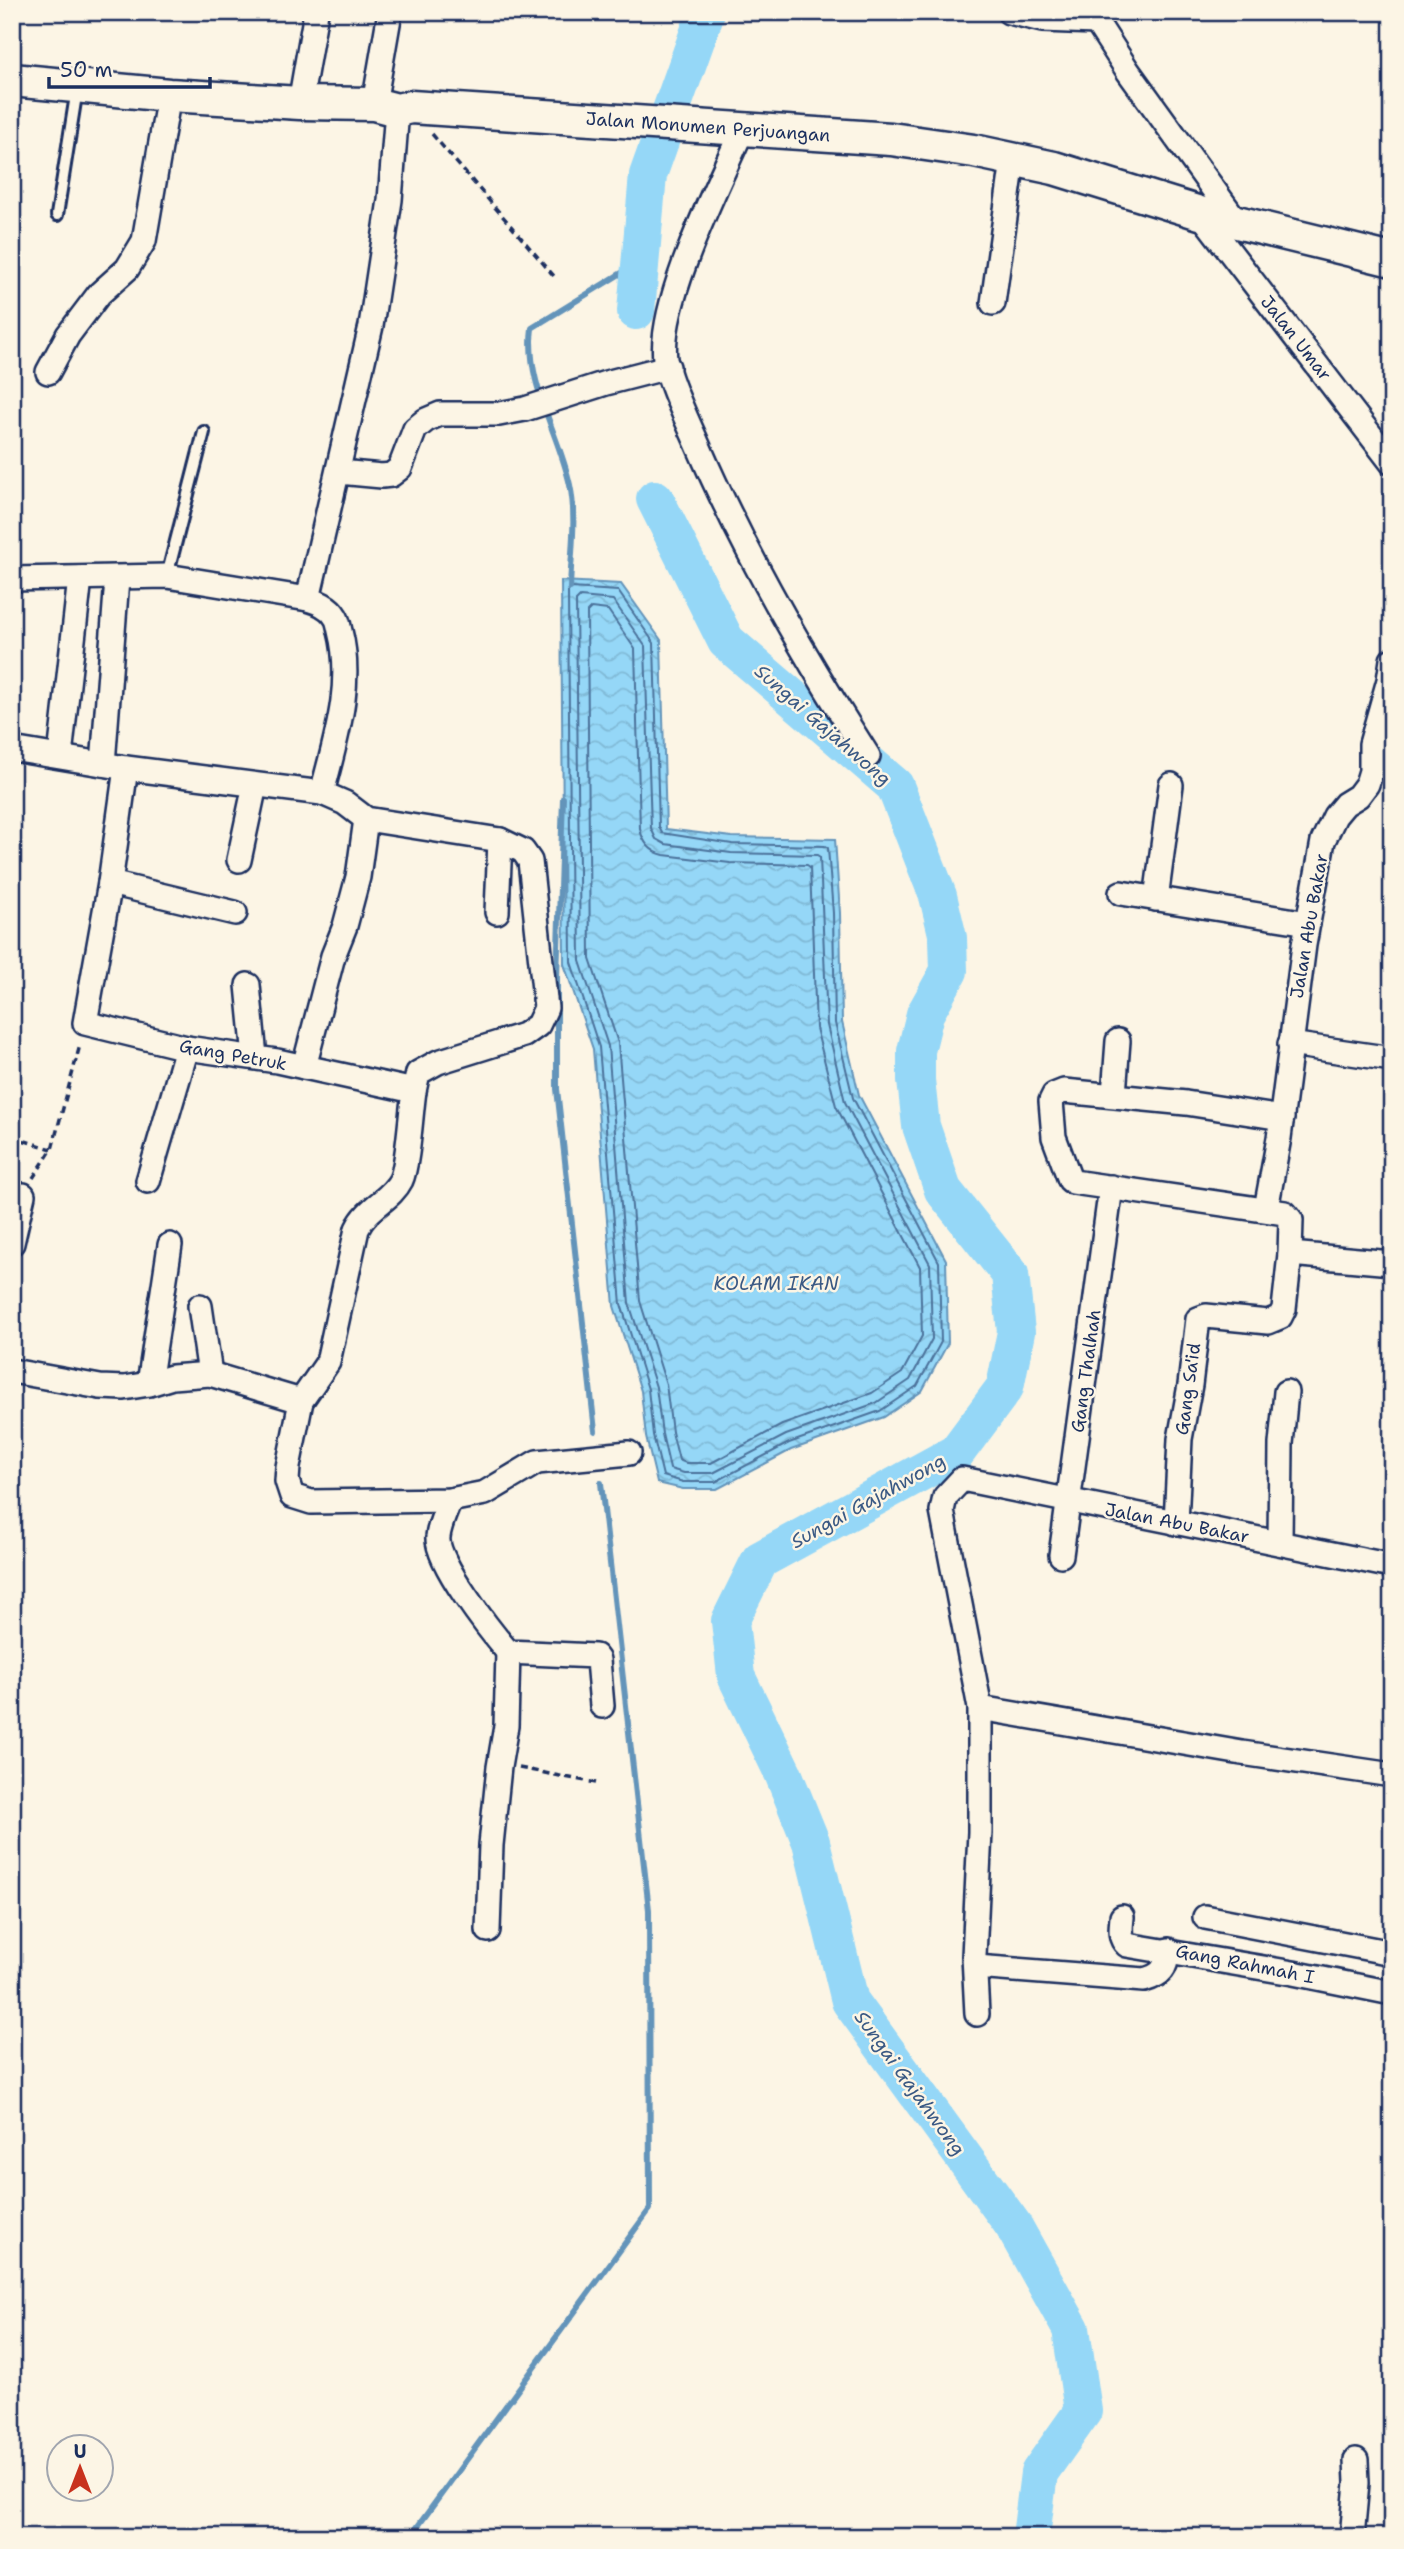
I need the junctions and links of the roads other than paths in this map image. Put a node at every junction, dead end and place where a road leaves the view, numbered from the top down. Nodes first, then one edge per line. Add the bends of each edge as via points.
1 (316, 12) edge
2 (390, 12) edge
3 (1009, 12) edge
4 (1093, 17) edge
5 (12, 80) edge
6 (77, 86) junction
7 (169, 95) junction
8 (300, 103) junction
9 (394, 107) junction
10 (743, 128) junction
11 (1013, 160) junction
12 (1200, 214) junction
13 (57, 215) dead end
14 (1237, 222) junction
15 (1392, 260) edge
16 (993, 303) dead end
17 (668, 367) junction
18 (48, 372) dead end
19 (204, 432) dead end
20 (1392, 463) edge
21 (339, 472) junction
22 (167, 576) junction
23 (80, 578) junction
24 (12, 579) edge
25 (117, 579) junction
26 (308, 598) junction
27 (1392, 660) edge
28 (12, 748) edge
29 (868, 756) dead end
30 (60, 757) junction
31 (103, 764) junction
32 (126, 768) junction
33 (255, 785) junction
34 (1171, 785) dead end
35 (322, 793) junction
36 (366, 819) junction
37 (500, 840) junction
38 (239, 860) dead end
39 (110, 883) junction
40 (1121, 893) dead end
41 (1156, 899) junction
42 (498, 912) dead end
43 (235, 913) dead end
44 (1308, 923) junction
45 (248, 985) dead end
46 (1118, 1041) dead end
47 (1290, 1044) junction
48 (187, 1048) junction
49 (255, 1057) junction
50 (1392, 1059) edge
51 (304, 1067) junction
52 (414, 1091) junction
53 (1114, 1094) junction
54 (1282, 1118) junction
55 (148, 1181) dead end
56 (1111, 1187) junction
57 (23, 1195) road end
58 (1266, 1209) junction
59 (12, 1243) edge
60 (170, 1245) dead end
61 (1290, 1254) junction
62 (1391, 1257) edge
63 (200, 1306) dead end
64 (12, 1371) edge
65 (210, 1374) junction
66 (149, 1384) junction
67 (1286, 1392) dead end
68 (301, 1401) junction
69 (629, 1453) dead end
70 (450, 1500) junction
71 (1069, 1502) junction
72 (1176, 1523) junction
73 (1280, 1544) junction
74 (1061, 1555) dead end
75 (1392, 1566) edge
76 (508, 1652) junction
77 (602, 1706) dead end
78 (980, 1708) junction
79 (1392, 1775) edge
80 (1122, 1917) dead end
81 (1205, 1917) dead end
82 (488, 1930) dead end
83 (1168, 1950) junction
84 (1392, 1953) edge
85 (975, 1967) junction
86 (1392, 1993) edge
87 (977, 2014) dead end
88 (1356, 2460) dead end
89 (1352, 2537) edge

1 - 8 street
2 - 9 street
3 - 4 street via 1042,20
4 - 14 street
5 - 6 street, Jalan Monumen Perjuangan
6 - 7 street, Jalan Monumen Perjuangan
6 - 13 lane
7 - 8 street, Jalan Monumen Perjuangan
7 - 18 street via 145,241 76,325
8 - 9 street, Jalan Monumen Perjuangan
9 - 10 street, Jalan Monumen Perjuangan
9 - 21 street via 390,200 371,326
10 - 11 street, Jalan Monumen Perjuangan via 891,139
10 - 17 street via 677,288 668,317
11 - 12 street, Jalan Monumen Perjuangan via 1054,168
11 - 16 street
12 - 14 street, Jalan Monumen Perjuangan
12 - 20 street, Jalan Umar
14 - 15 street, Jalan Monumen Perjuangan
17 - 21 street via 525,409 440,414 415,429 400,468 391,475
17 - 29 street via 718,492 765,584
19 - 22 lane
21 - 26 street
22 - 25 street
22 - 26 street
23 - 24 street
23 - 25 street
23 - 30 street
25 - 31 street
26 - 35 street via 336,616 344,648 346,680
27 - 44 street, Jalan Abu Bakar via 1371,744 1369,778 1358,796 1335,817 1323,841
28 - 30 street
30 - 31 street
31 - 32 street
32 - 33 street
32 - 39 street
33 - 35 street
33 - 38 street
34 - 41 street
35 - 36 street
36 - 37 street
36 - 51 street via 358,877
37 - 42 street
37 - 52 street via 523,851 530,862 546,1008 538,1025 524,1035 450,1057 418,1073
39 - 43 street
39 - 48 street, Gang Petruk via 85,1023
40 - 41 street
41 - 44 street
44 - 47 street, Jalan Abu Bakar
45 - 49 street
46 - 53 street
47 - 50 street
47 - 54 street, Jalan Abu Bakar
48 - 49 street, Gang Petruk
48 - 55 street
49 - 51 street, Gang Petruk
51 - 52 street, Gang Petruk
52 - 68 street via 401,1181 363,1217 357,1229 328,1362
53 - 54 street
53 - 56 street via 1063,1091 1051,1101 1054,1137 1070,1180
54 - 58 street, Jalan Abu Bakar
56 - 58 street
56 - 71 street, Gang Thalhah
57 - 59 street
58 - 61 street via 1285,1213 1292,1220
60 - 66 street
61 - 62 street
61 - 72 street, Gang Sa'id via 1280,1317 1268,1322 1206,1315 1198,1320 1180,1440
63 - 65 street
64 - 66 street via 100,1387
65 - 66 street
65 - 68 street
67 - 73 street
68 - 70 street via 288,1467 292,1496 311,1502
69 - 70 street via 537,1462 485,1493
70 - 76 street via 437,1538 444,1560 474,1611
71 - 72 street, Jalan Abu Bakar
71 - 74 street, Gang Thalhah
71 - 78 street, Jalan Abu Bakar via 962,1479 944,1497 942,1511
72 - 73 street, Jalan Abu Bakar
73 - 75 street, Jalan Abu Bakar
76 - 77 street via 596,1656
76 - 82 street
78 - 79 street
78 - 85 street
80 - 83 street, Gang Rahmah I via 1122,1941 1127,1945
81 - 84 street
83 - 85 street via 1159,1976 1144,1980
83 - 86 street, Gang Rahmah I
85 - 87 street
88 - 89 street

